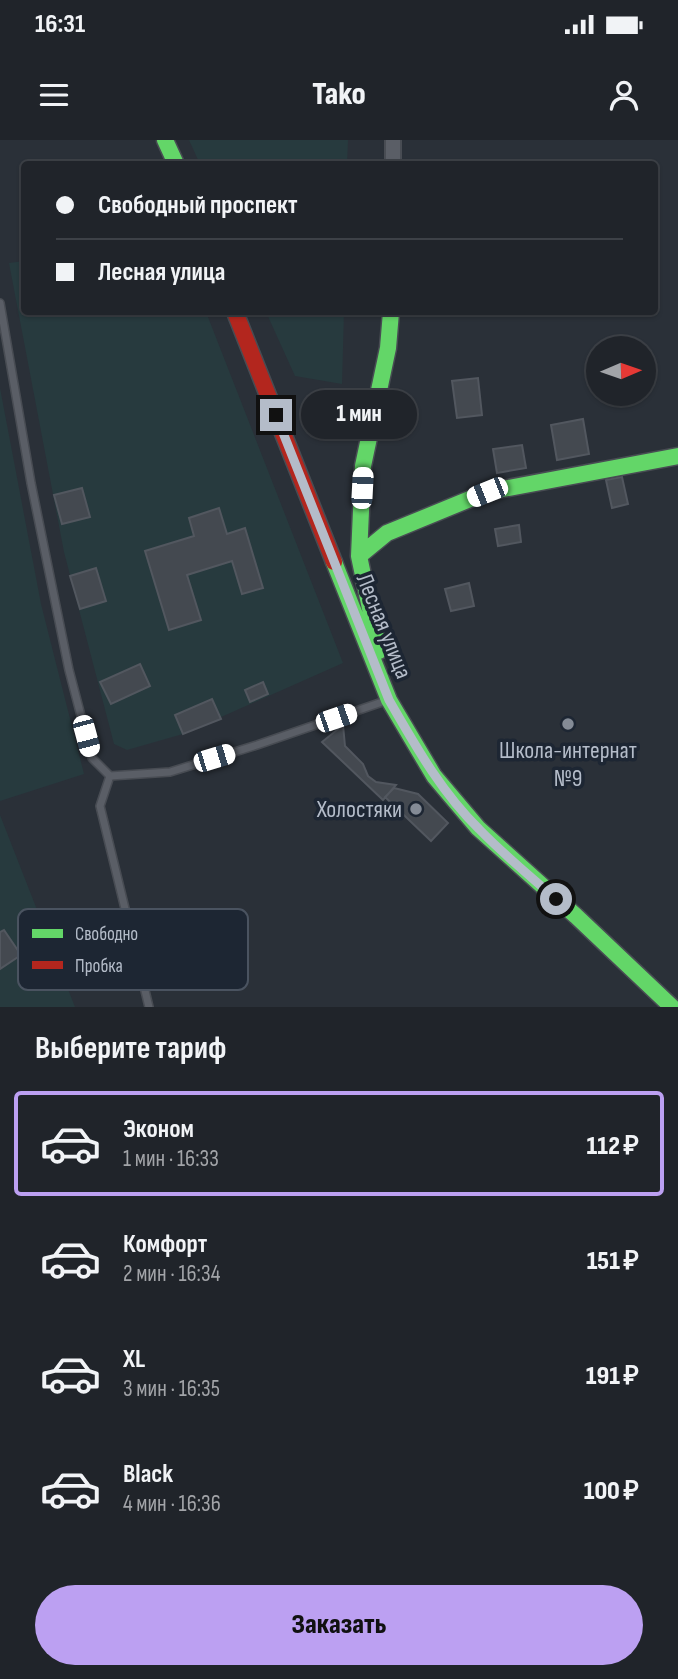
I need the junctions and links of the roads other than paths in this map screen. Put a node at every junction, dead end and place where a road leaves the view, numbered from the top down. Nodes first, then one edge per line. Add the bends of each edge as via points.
1 (165, 140) edge
2 (393, 140) edge
3 (175, 161) edge
4 (393, 161) edge
5 (0, 303) edge
6 (236, 315) edge
7 (391, 315) edge
8 (678, 456) edge
9 (359, 556) junction
10 (389, 700) junction
11 (110, 776) junction
12 (125, 909) edge
13 (672, 1007) edge

1 - 3 main road
2 - 4 street
5 - 11 lane via 69,670 92,758
6 - 10 main road, Лесная улица
7 - 9 main road via 363,466
8 - 9 main road via 487,492 387,533
9 - 10 main road
10 - 11 lane, Лесная улица via 170,772
10 - 13 main road via 434,776 478,828
11 - 12 lane via 100,806

